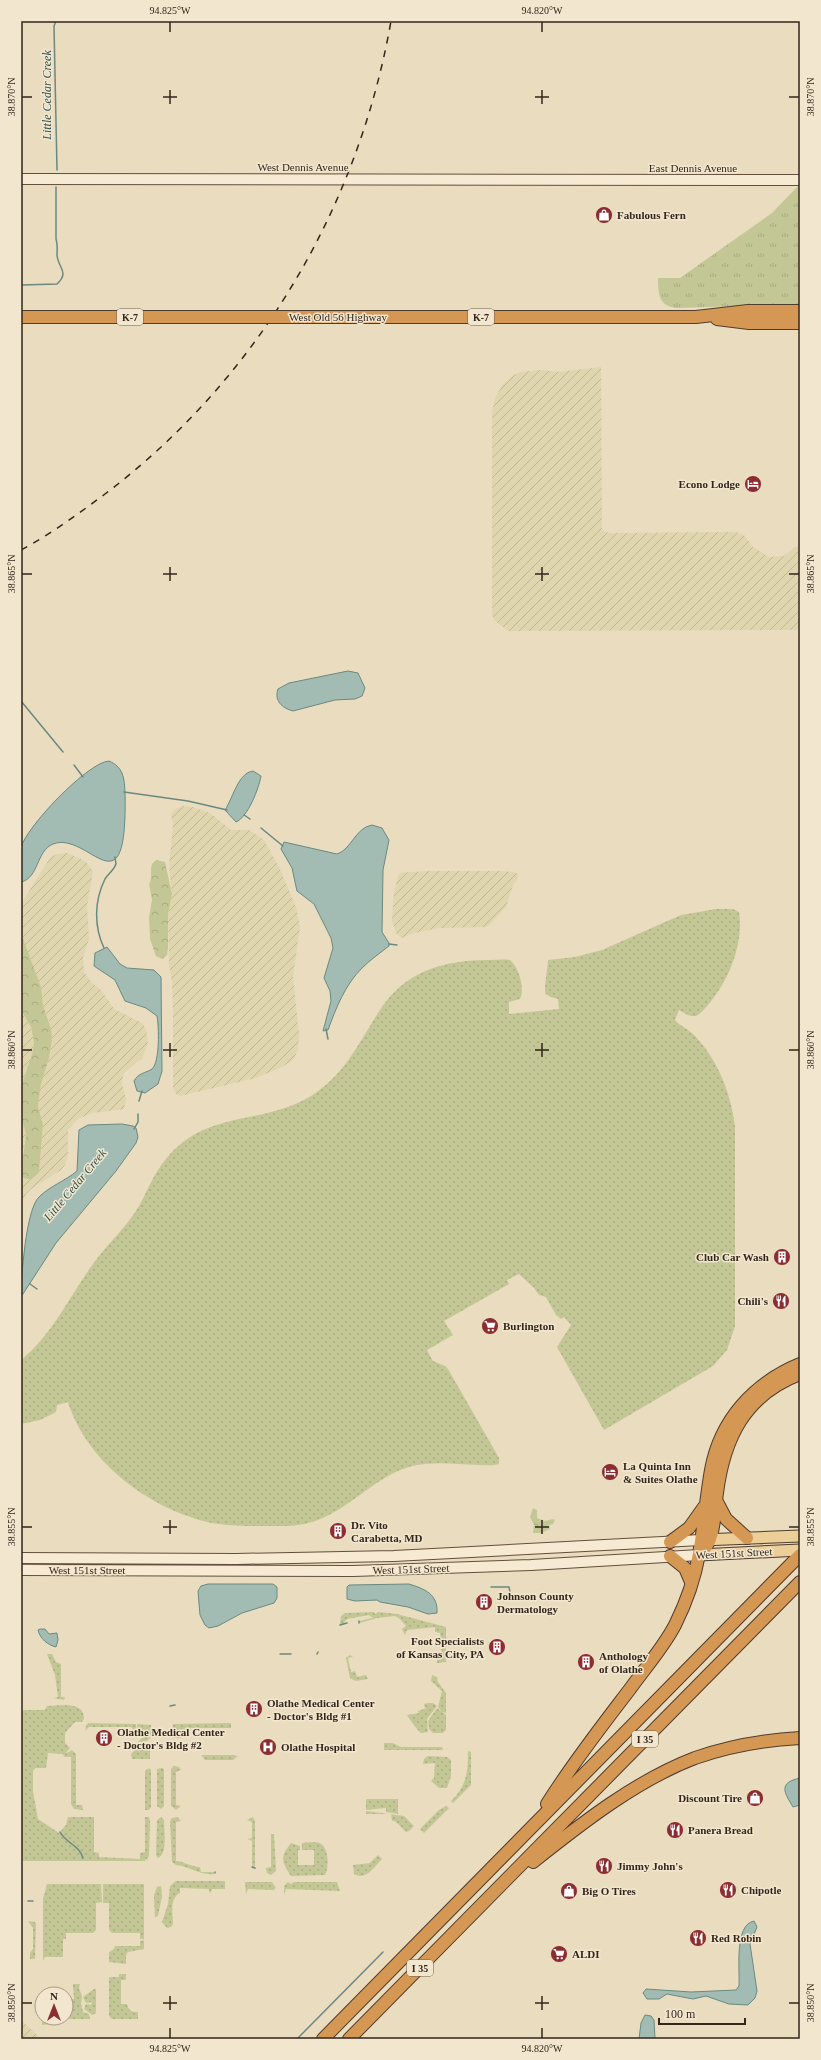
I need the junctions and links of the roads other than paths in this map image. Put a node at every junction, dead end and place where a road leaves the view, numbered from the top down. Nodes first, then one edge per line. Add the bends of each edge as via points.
1 (21, 179) edge
2 (585, 179) joint
3 (800, 180) edge
4 (800, 310) edge
5 (21, 317) edge
6 (696, 317) junction
7 (800, 323) edge
8 (800, 1364) edge
9 (800, 1374) edge
10 (711, 1502) junction
11 (800, 1536) edge
12 (747, 1538) junction
13 (706, 1540) junction
14 (670, 1542) junction
15 (800, 1550) edge
16 (699, 1555) junction
17 (800, 1555) edge
18 (670, 1556) junction
19 (21, 1558) edge
20 (21, 1570) edge
21 (691, 1582) junction
22 (800, 1582) edge
23 (800, 1738) edge
24 (536, 1822) junction
25 (490, 1896) junction
26 (323, 2039) edge
27 (349, 2039) edge

1 - 2 main road, West Dennis Avenue
2 - 3 main road, East Dennis Avenue
4 - 6 highway, K-7 via 748,311
5 - 6 highway, West Old 56 Highway / K-7, bridge
6 - 7 highway, K-7 via 749,323
8 - 10 highway via 760,1386 733,1416 719,1440 714,1455
9 - 10 highway via 768,1391 737,1425 723,1456
10 - 12 highway
10 - 13 highway
10 - 14 highway via 689,1528
11 - 12 main road, West 151st Street
12 - 13 main road, West 151st Street
13 - 14 main road, West 151st Street
13 - 16 highway
14 - 19 main road, West 151st Street via 394,1556 221,1559
15 - 16 main road, West 151st Street
16 - 18 main road, West 151st Street
16 - 21 highway
17 - 24 highway, I 35
18 - 20 main road, West 151st Street via 531,1565 353,1571
18 - 21 highway via 685,1568
21 - 24 highway via 683,1606 666,1639 567,1772
22 - 25 highway, I 35
23 - 25 highway via 758,1742 720,1751 664,1772 574,1829
24 - 26 highway, I 35
25 - 27 highway, I 35

